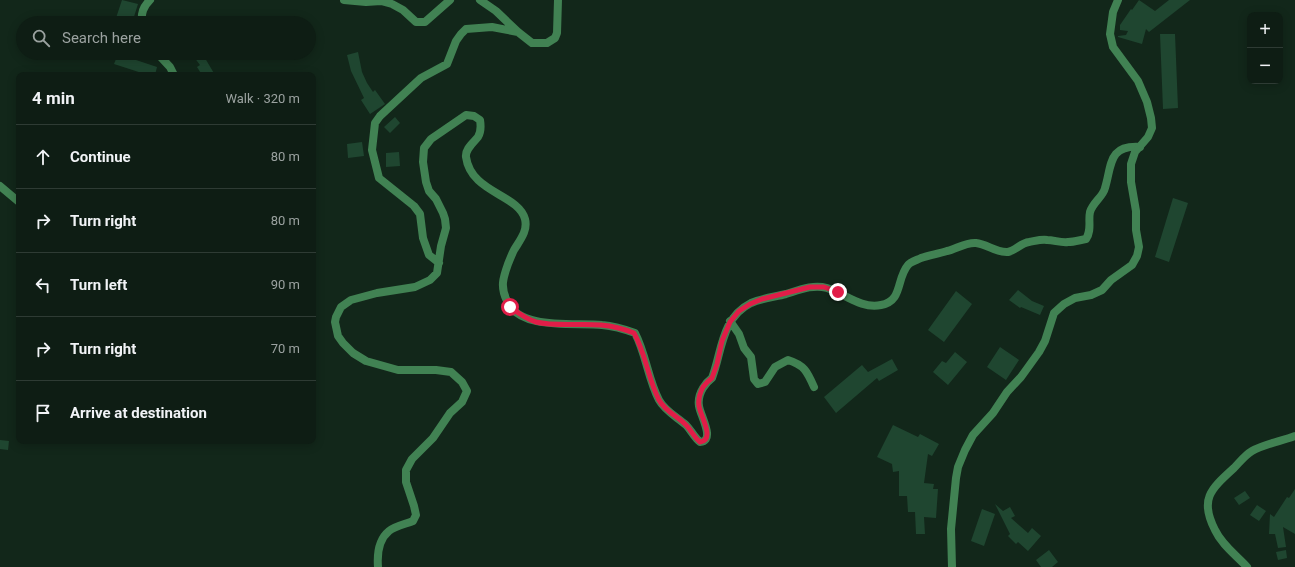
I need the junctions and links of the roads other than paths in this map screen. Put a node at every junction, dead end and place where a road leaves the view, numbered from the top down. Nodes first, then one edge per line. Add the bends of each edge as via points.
1 (150, 0) edge
2 (344, 0) edge
3 (450, 0) edge
4 (480, 0) edge
5 (558, 0) edge
6 (1118, 0) edge
7 (141, 16) edge
8 (518, 32) junction
9 (164, 60) edge
10 (172, 72) edge
11 (1140, 147) junction
12 (0, 186) edge
13 (16, 199) edge
14 (439, 263) junction
15 (730, 322) junction
16 (814, 387) dead end
17 (1295, 436) edge
18 (378, 567) edge
19 (952, 567) edge
20 (1247, 567) edge

1 - 7 street
2 - 3 street via 381,1 392,4 420,23 425,22
4 - 8 street
5 - 8 street via 555,38 547,43 532,43
6 - 11 street via 1113,12 1110,34 1113,47 1138,81 1152,118 1152,128
8 - 14 street via 492,27 466,29 456,41 447,64 421,78 374,124 372,150 379,178 414,206 420,214 423,238 429,255
9 - 10 street
11 - 15 street via 1132,146 1121,150 1113,157 1105,189 1090,211 1090,229 1086,239 1070,242 1028,242 1019,244 1008,252 974,242 932,254 908,265 895,298 881,305 865,305 824,287 810,287 750,304 739,311
11 - 19 street via 1130,164 1139,247 1137,256 1132,266 1111,280 1102,290 1075,298 1054,313 1045,341 1022,378 1011,387 993,413 973,435 958,466 956,478 951,530
12 - 13 street
14 - 15 street via 446,228 445,219 444,212 429,191 426,182 424,148 431,139 466,115 474,116 480,120 481,128 466,155 469,168 487,188 520,210 525,219 525,231 503,277 503,292 510,307 536,322 603,325 634,333 640,342 659,401 689,428 700,442 706,439 707,432 699,404 701,392 712,378
14 - 18 street via 437,273 430,280 415,287 350,300 341,307 336,317 338,336 353,353 366,361 398,370 451,372 467,391 462,402 412,459 406,470 406,482 416,514 413,521 389,531 381,541 377,556
15 - 16 street via 751,357 754,379 758,384 765,382 776,367 788,360 798,363 806,370
17 - 20 street via 1251,452 1212,490 1207,504 1215,532 1229,551

